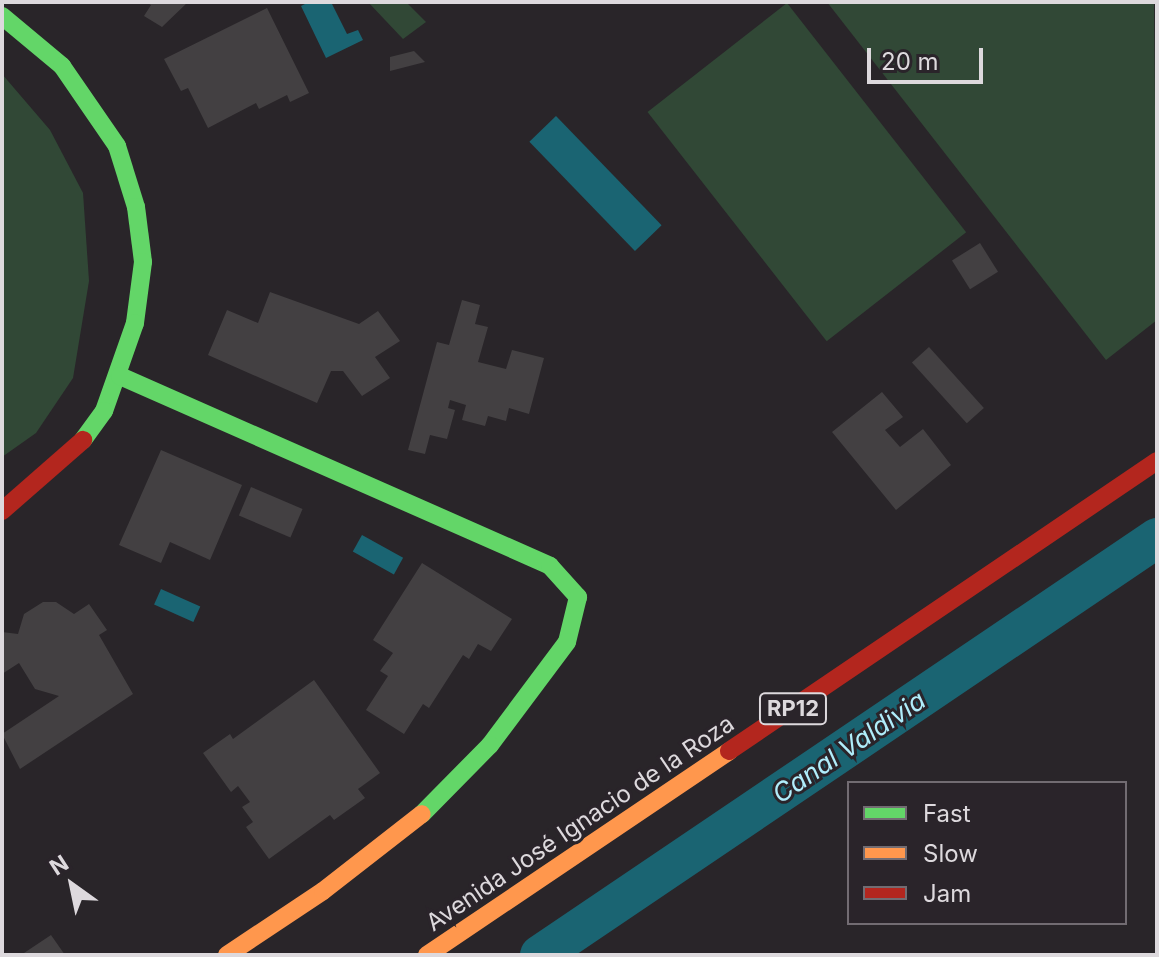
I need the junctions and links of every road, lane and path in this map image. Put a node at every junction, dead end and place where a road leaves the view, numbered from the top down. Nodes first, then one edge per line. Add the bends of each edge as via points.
1 (2, 16) edge
2 (120, 376) junction
3 (1157, 461) edge
4 (2, 511) edge
5 (227, 955) edge
6 (427, 955) edge

1 - 2 street via 62,66 117,146 136,207 143,262 135,323
2 - 4 street via 80,445
2 - 5 street via 550,566 578,597 567,642 444,797 323,891
3 - 6 street, Avenida José Ignacio de la Roza / RP12

